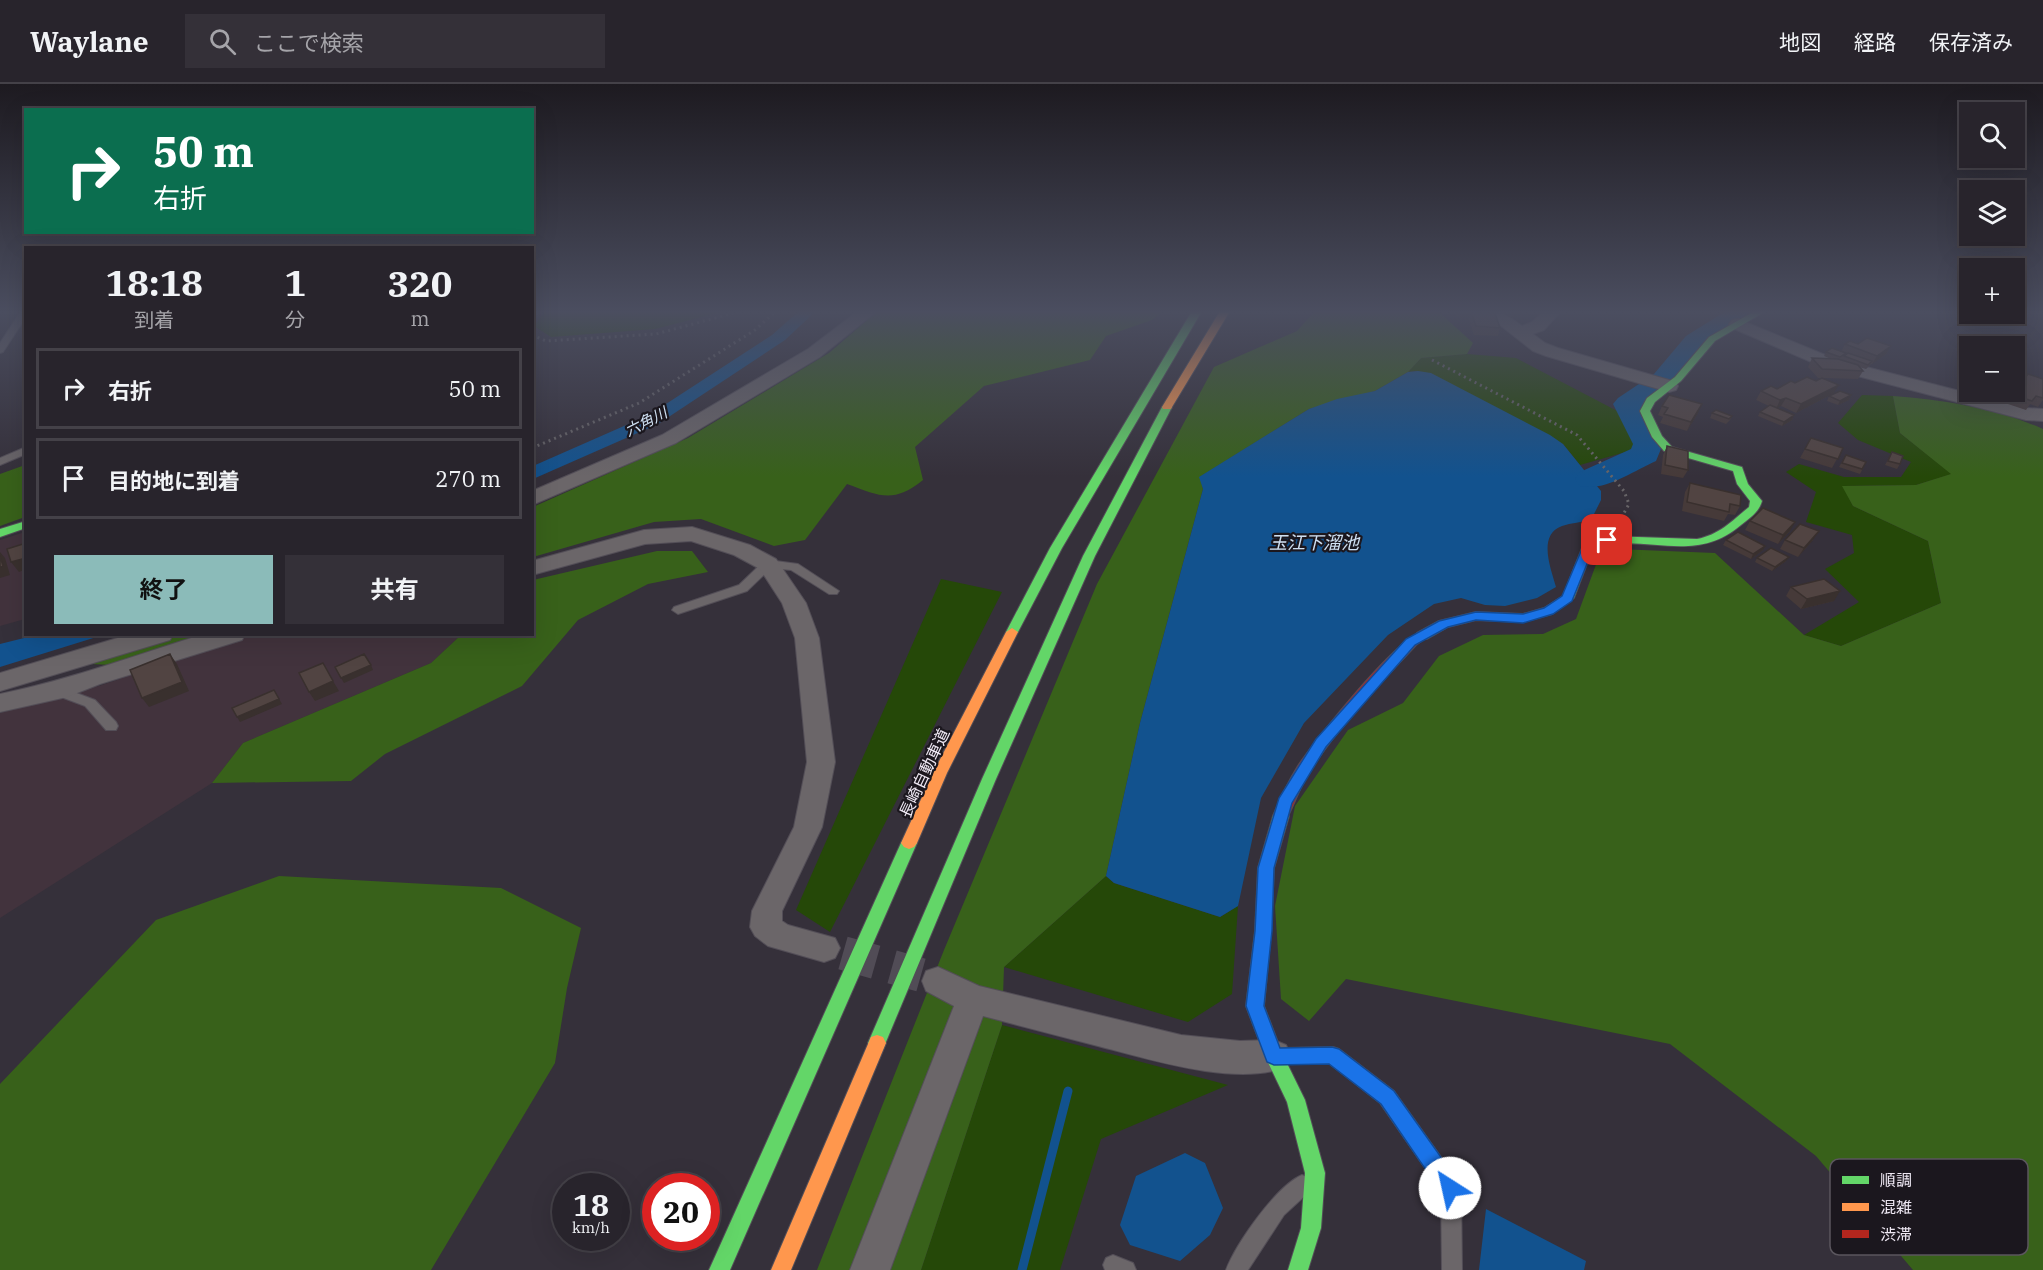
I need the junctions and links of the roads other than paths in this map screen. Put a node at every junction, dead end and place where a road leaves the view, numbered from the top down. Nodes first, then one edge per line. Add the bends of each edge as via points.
1 (791, 366) edge
2 (1164, 366) edge
3 (1191, 366) edge
4 (1602, 366) edge
5 (1689, 366) edge
6 (1842, 366) edge
7 (1660, 383) junction
8 (2043, 415) edge
9 (24, 451) edge
10 (0, 462) edge
11 (534, 498) edge
12 (24, 525) edge
13 (0, 533) edge
14 (768, 564) junction
15 (534, 567) edge
16 (832, 591) dead end
17 (678, 610) dead end
18 (154, 636) edge
19 (227, 636) edge
20 (0, 682) edge
21 (58, 691) junction
22 (0, 703) edge
23 (111, 726) dead end
24 (824, 948) tunnel mouth
25 (938, 981) tunnel mouth
26 (973, 999) junction
27 (1274, 1056) junction
28 (1315, 1173) junction
29 (719, 1270) edge
30 (781, 1270) edge
31 (870, 1270) edge
32 (1236, 1270) edge
33 (1298, 1270) edge
34 (1452, 1270) edge

1 - 11 street via 669,439
2 - 29 main road, 長崎自動車道 via 1056,548 940,773
3 - 30 main road via 1089,556 989,779
4 - 7 street
5 - 7 main road via 1678,379
6 - 8 street via 2026,414
7 - 27 main road via 1645,411 1663,446 1727,462 1738,469 1756,501 1754,508 1712,540 1607,540 1588,546 1568,598 1548,611 1523,618 1476,616 1444,624 1411,642 1321,743 1285,802 1266,868 1255,1006
9 - 10 lane
12 - 13 main road
14 - 15 street via 742,550 692,534 671,534 644,537
14 - 16 lane via 794,567
14 - 17 lane via 742,588
14 - 24 street via 794,603 807,638 821,762 808,827 767,911 766,927 779,936
18 - 20 street
19 - 21 street
21 - 22 street
21 - 23 lane via 90,703
25 - 26 street
26 - 27 street via 1181,1051
26 - 31 street
27 - 28 main road via 1296,1100
27 - 34 lane via 1332,1055 1387,1097 1450,1188
28 - 32 lane via 1277,1208
28 - 33 main road via 1311,1228

